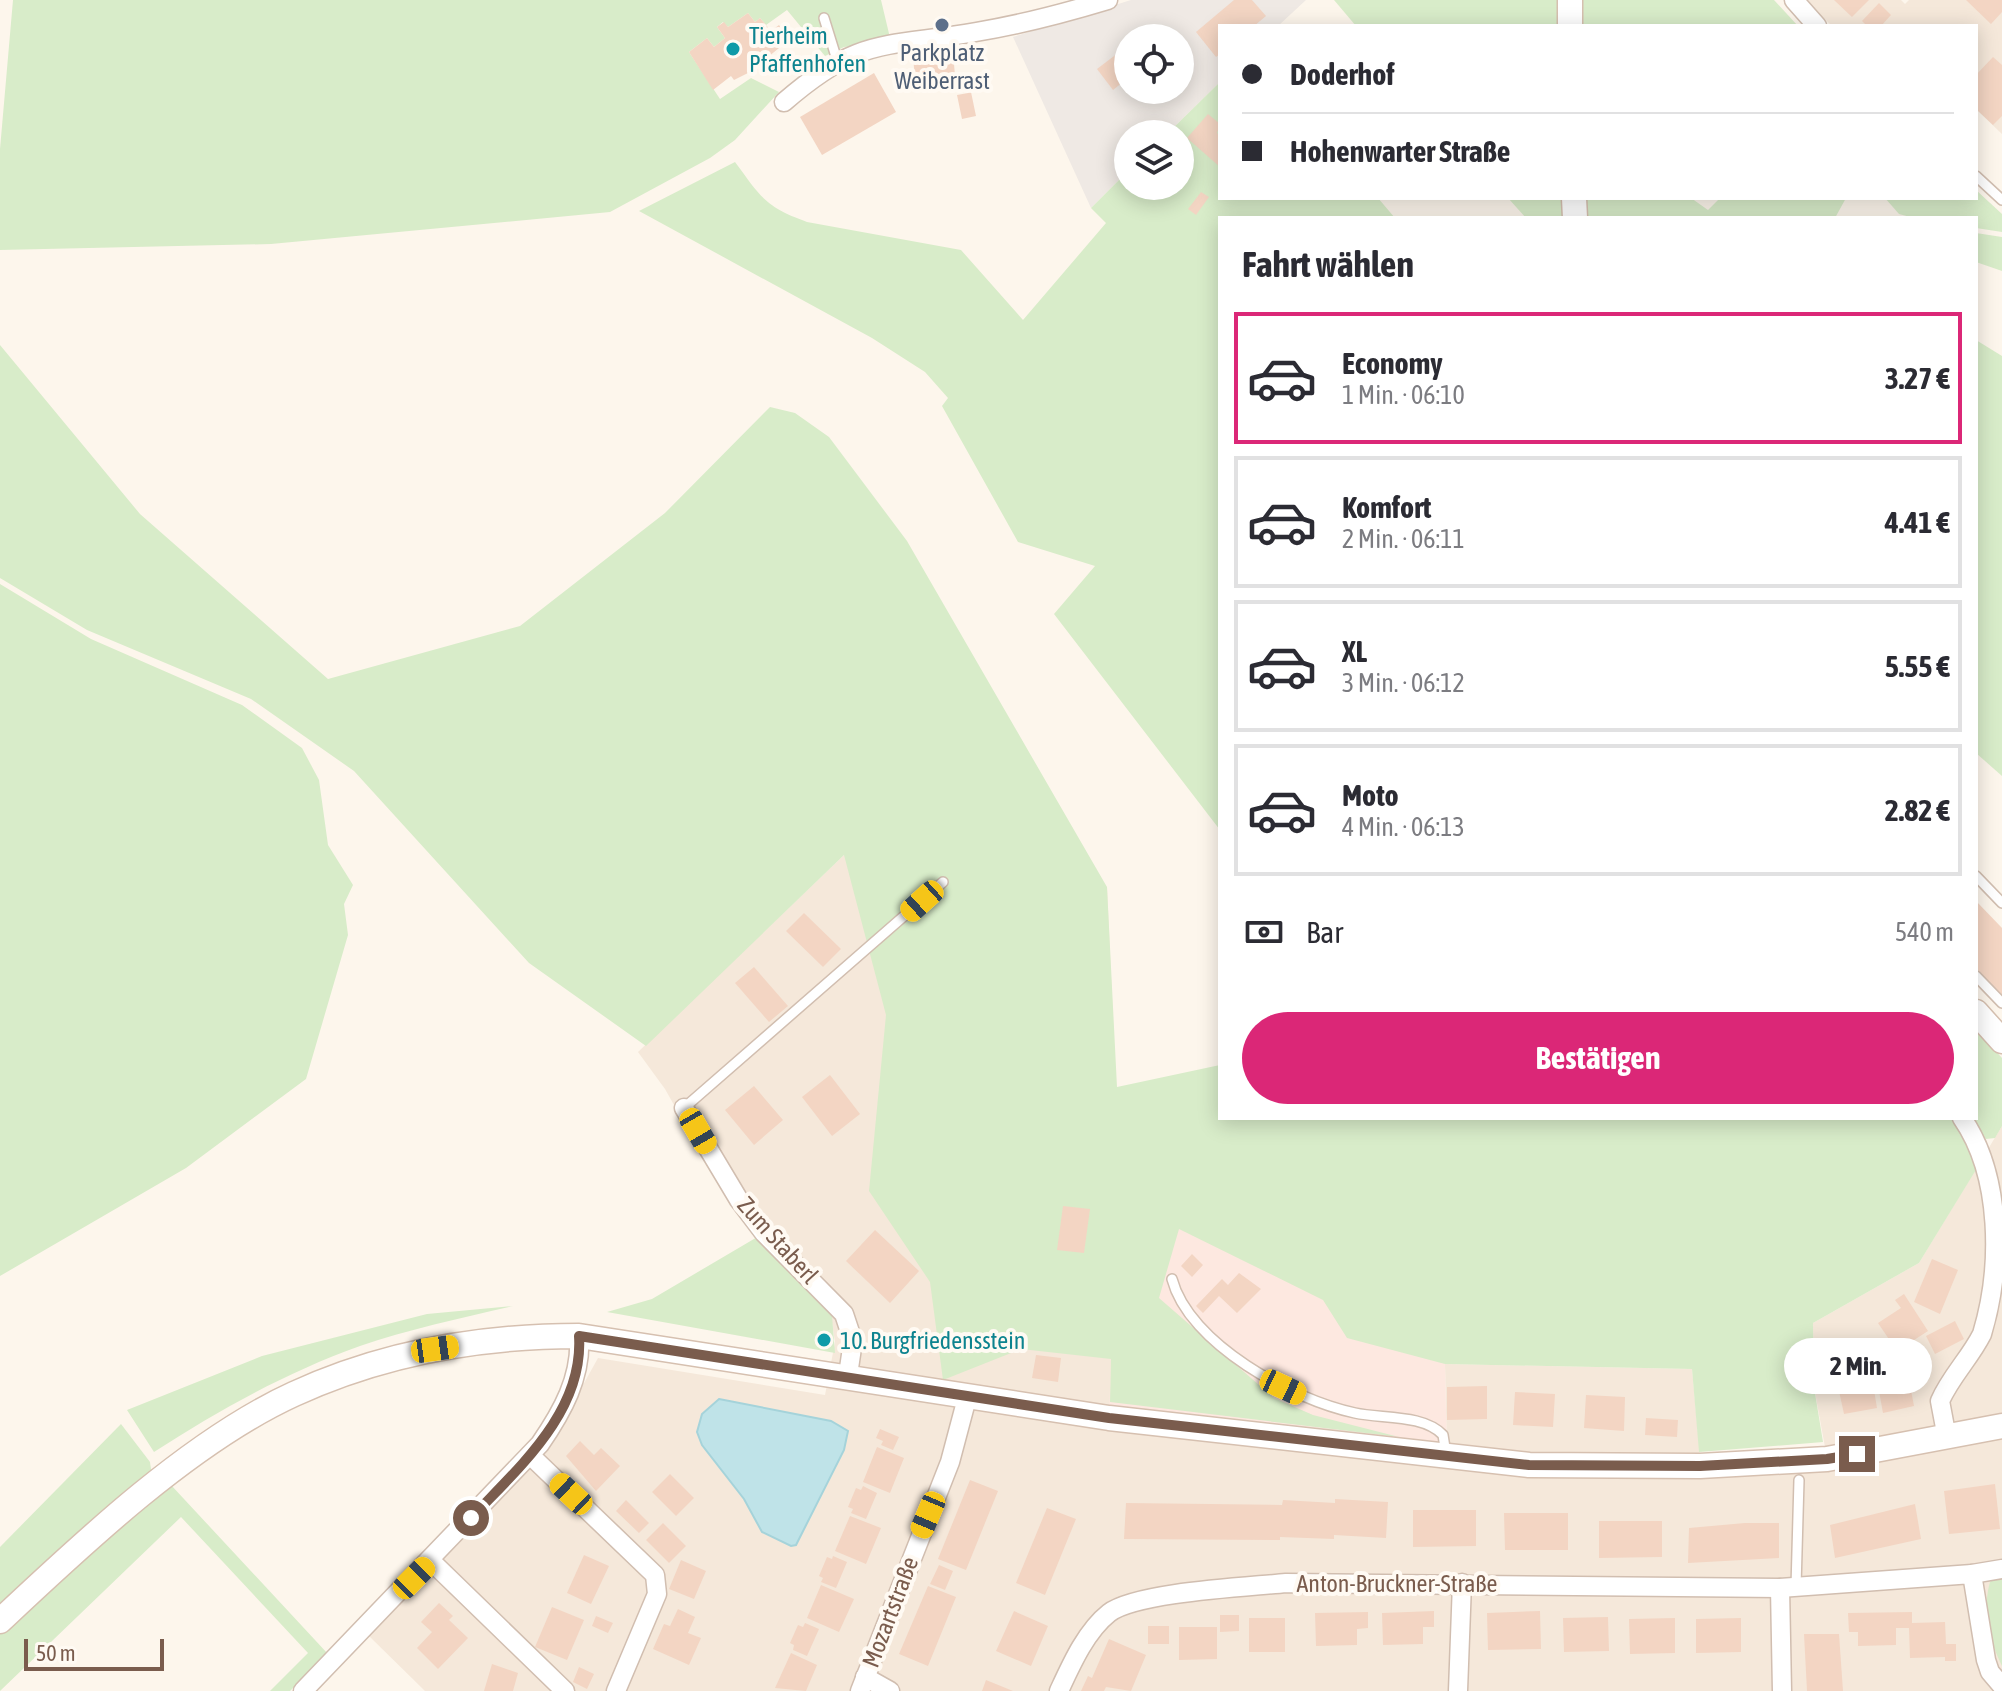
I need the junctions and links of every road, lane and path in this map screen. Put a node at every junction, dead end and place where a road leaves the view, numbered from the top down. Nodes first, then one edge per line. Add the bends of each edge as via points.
1 (1108, 0) edge
2 (1570, 0) edge
3 (1794, 0) edge
4 (824, 18) dead end
5 (1570, 24) edge
6 (1815, 24) edge
7 (837, 60) junction
8 (784, 102) dead end
9 (1978, 178) edge
10 (2002, 200) edge
11 (1978, 878) edge
12 (943, 882) dead end
13 (2002, 903) edge
14 (1978, 978) edge
15 (2002, 1003) edge
16 (1978, 1014) edge
17 (2002, 1041) edge
18 (684, 1108) joint
19 (1963, 1120) edge
20 (1172, 1279) dead end
21 (579, 1336) junction
22 (848, 1375) junction
23 (967, 1398) junction
24 (2002, 1426) edge
25 (1947, 1438) junction
26 (530, 1455) junction
27 (1447, 1457) junction
28 (1799, 1480) dead end
29 (431, 1561) junction
30 (2002, 1569) edge
31 (1972, 1574) junction
32 (1462, 1583) junction
33 (1788, 1588) junction
34 (0, 1621) edge
35 (862, 1684) edge
36 (2002, 1686) edge
37 (303, 1691) edge
38 (565, 1691) edge
39 (616, 1691) edge
40 (890, 1691) edge
41 (1059, 1691) edge
42 (1458, 1691) edge
43 (1782, 1691) edge

1 - 7 street via 976,32 891,42
2 - 5 street
3 - 6 street
4 - 7 lane
7 - 8 street
9 - 10 lane
11 - 13 lane
12 - 18 lane
14 - 15 lane
16 - 17 street
18 - 22 street, Zum Staberl via 764,1233 844,1314 853,1341
19 - 25 street via 1985,1154 1992,1177 2001,1270 1990,1316 1940,1401
20 - 27 lane via 1178,1296 1202,1325 1264,1377 1330,1407 1427,1423 1443,1435
21 - 22 street
21 - 26 street via 571,1389
21 - 34 street via 510,1338 435,1349 293,1394 166,1477
22 - 23 street
23 - 27 street
23 - 35 street, Mozartstraße via 950,1462
24 - 25 street
25 - 27 street via 1827,1459 1700,1466 1529,1465
26 - 29 street
26 - 39 street via 655,1575 657,1594
28 - 33 lane
29 - 37 street
29 - 38 street
30 - 31 street, Anton-Bruckner-Straße
31 - 33 street, Anton-Bruckner-Straße
31 - 36 street via 1986,1660
32 - 33 street, Anton-Bruckner-Straße
32 - 41 street, Anton-Bruckner-Straße via 1286,1583 1131,1604 1110,1613 1094,1631
32 - 42 street
33 - 43 street
35 - 40 street

